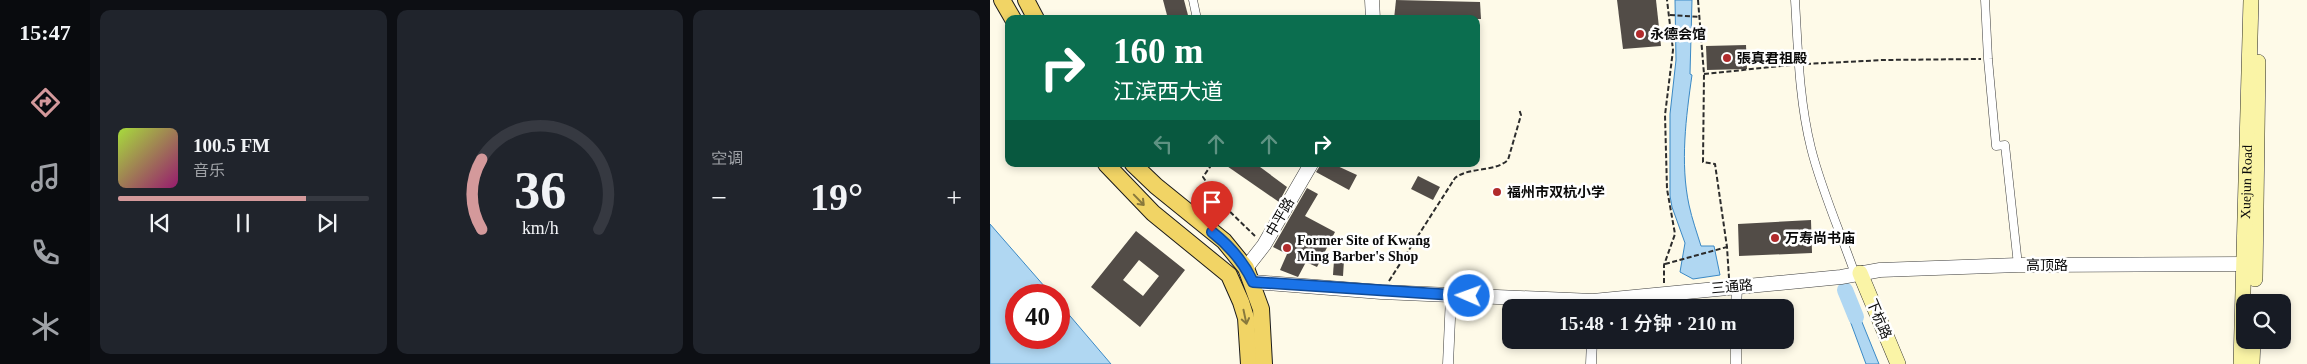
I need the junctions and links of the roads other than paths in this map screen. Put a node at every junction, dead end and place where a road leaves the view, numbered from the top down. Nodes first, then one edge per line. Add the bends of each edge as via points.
1 (1002, 0) edge
2 (1026, 0) edge
3 (1193, 0) edge
4 (1372, 0) edge
5 (1795, 0) edge
6 (1986, 0) edge
7 (2251, 0) edge
8 (2261, 0) edge
9 (1011, 15) edge
10 (1034, 15) edge
11 (1196, 15) edge
12 (1373, 15) edge
13 (1109, 167) edge
14 (1136, 167) edge
15 (1309, 167) edge
16 (2245, 264) junction
17 (2018, 265) junction
18 (1855, 274) junction
19 (1250, 275) junction
20 (1733, 287) junction
21 (2254, 294) edge
22 (1451, 296) junction
23 (1504, 299) edge
24 (1637, 299) edge
25 (1735, 299) edge
26 (1592, 349) edge
27 (1736, 349) edge
28 (2253, 349) edge
29 (1249, 364) edge
30 (1264, 364) edge
31 (1448, 364) edge
32 (1591, 364) edge
33 (1736, 364) edge
34 (1887, 364) edge
35 (1898, 364) edge
36 (2241, 364) edge
37 (2252, 364) edge

1 - 9 main road
2 - 10 main road
3 - 11 street
4 - 12 street
5 - 18 street via 1805,121
6 - 17 street via 1996,146 2005,144
7 - 16 main road, Xuejun Road
8 - 21 main road, Xuejun Road
13 -> 29 main road via 1153,213 1229,275 1246,318
14 - 19 main road via 1224,241
15 - 19 street, 中平路
16 - 17 street, 高顶路
16 - 36 main road, Xuejun Road
17 - 18 street, 高顶路 via 1880,270
18 - 20 street, 三通路
18 - 34 main road, 下杭路
18 - 35 main road, 下杭路
19 - 22 street, 三通路 via 1381,292
19 - 30 main road via 1263,317
20 - 24 street, 三通路
20 - 25 street
22 - 23 street, 三通路
22 - 31 street
26 - 32 street
27 - 33 street
28 - 37 main road

